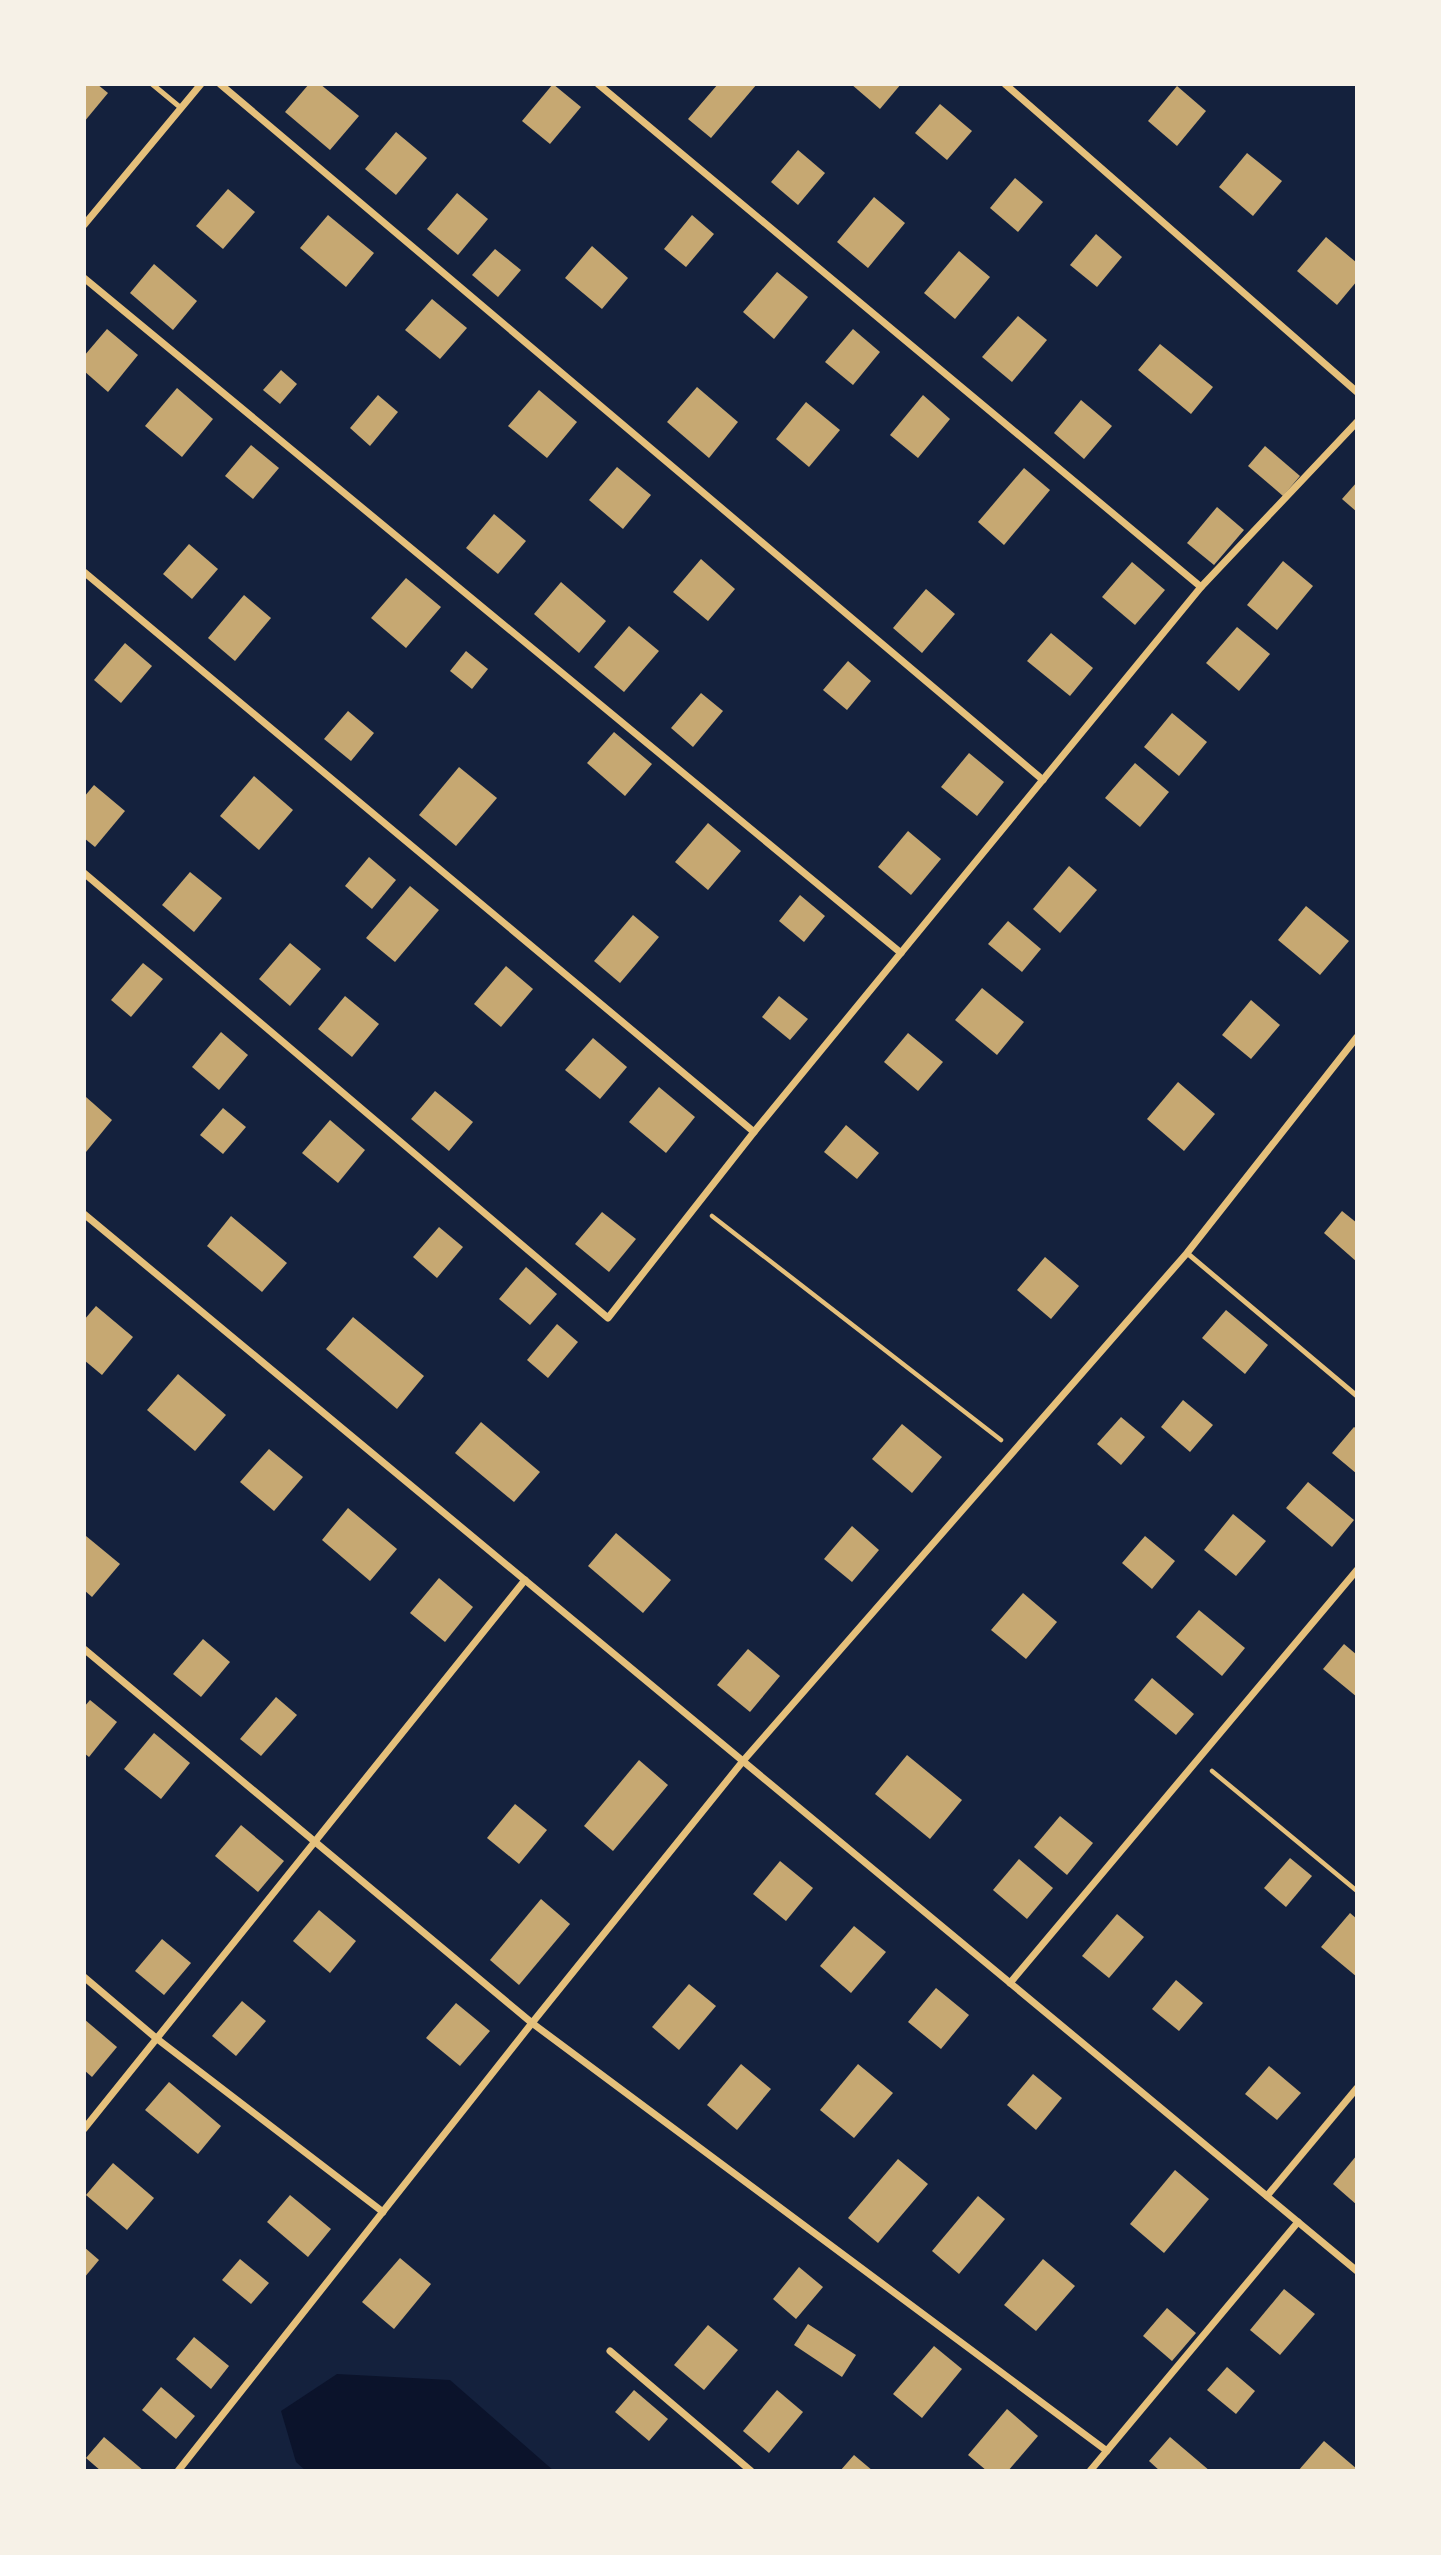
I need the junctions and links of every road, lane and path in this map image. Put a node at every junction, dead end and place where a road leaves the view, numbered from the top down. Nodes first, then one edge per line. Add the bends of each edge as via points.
1 (152, 84) edge
2 (201, 84) edge
3 (220, 84) edge
4 (598, 84) edge
5 (1004, 84) edge
6 (181, 108) junction
7 (84, 225) edge
8 (84, 278) edge
9 (1357, 392) edge
10 (1357, 422) edge
11 (84, 572) edge
12 (1201, 587) junction
13 (1043, 780) junction
14 (84, 873) edge
15 (901, 953) junction
16 (1357, 1037) edge
17 (754, 1132) junction
18 (698, 1205) junction
19 (84, 1214) edge
20 (1186, 1253) junction
21 (1357, 1396) edge
22 (1014, 1450) junction
23 (1357, 1570) edge
24 (525, 1580) junction
25 (84, 1649) edge
26 (1198, 1759) junction
27 (743, 1761) junction
28 (314, 1841) junction
29 (1357, 1891) edge
30 (84, 1977) edge
31 (1010, 1983) junction
32 (532, 2024) junction
33 (156, 2038) junction
34 (1357, 2088) edge
35 (84, 2129) edge
36 (1267, 2196) junction
37 (383, 2212) junction
38 (1298, 2222) junction
39 (1357, 2271) edge
40 (610, 2351) dead end
41 (1107, 2451) junction
42 (178, 2471) edge
43 (751, 2471) edge
44 (1090, 2471) edge

1 - 6 lane
2 - 6 street
3 - 13 street
4 - 12 street
5 - 9 street
6 - 7 street
8 - 15 street
10 - 12 street
11 - 17 street
12 - 13 street
13 - 15 street
14 - 18 street via 608,1318
15 - 17 street
16 - 20 street
17 - 18 street
18 - 22 path
19 - 24 street
20 - 21 lane
20 - 22 street
22 - 27 street
23 - 26 street
24 - 27 street
24 - 28 street
25 - 28 street
26 - 29 path
26 - 31 street
27 - 31 street
27 - 32 street
28 - 32 street
28 - 33 street
30 - 33 street
31 - 36 street
32 - 37 street
32 - 41 street
33 - 35 street
33 - 37 street
34 - 36 street
36 - 38 street
37 - 42 street
38 - 39 street
38 - 41 street
40 - 43 street
41 - 44 street

